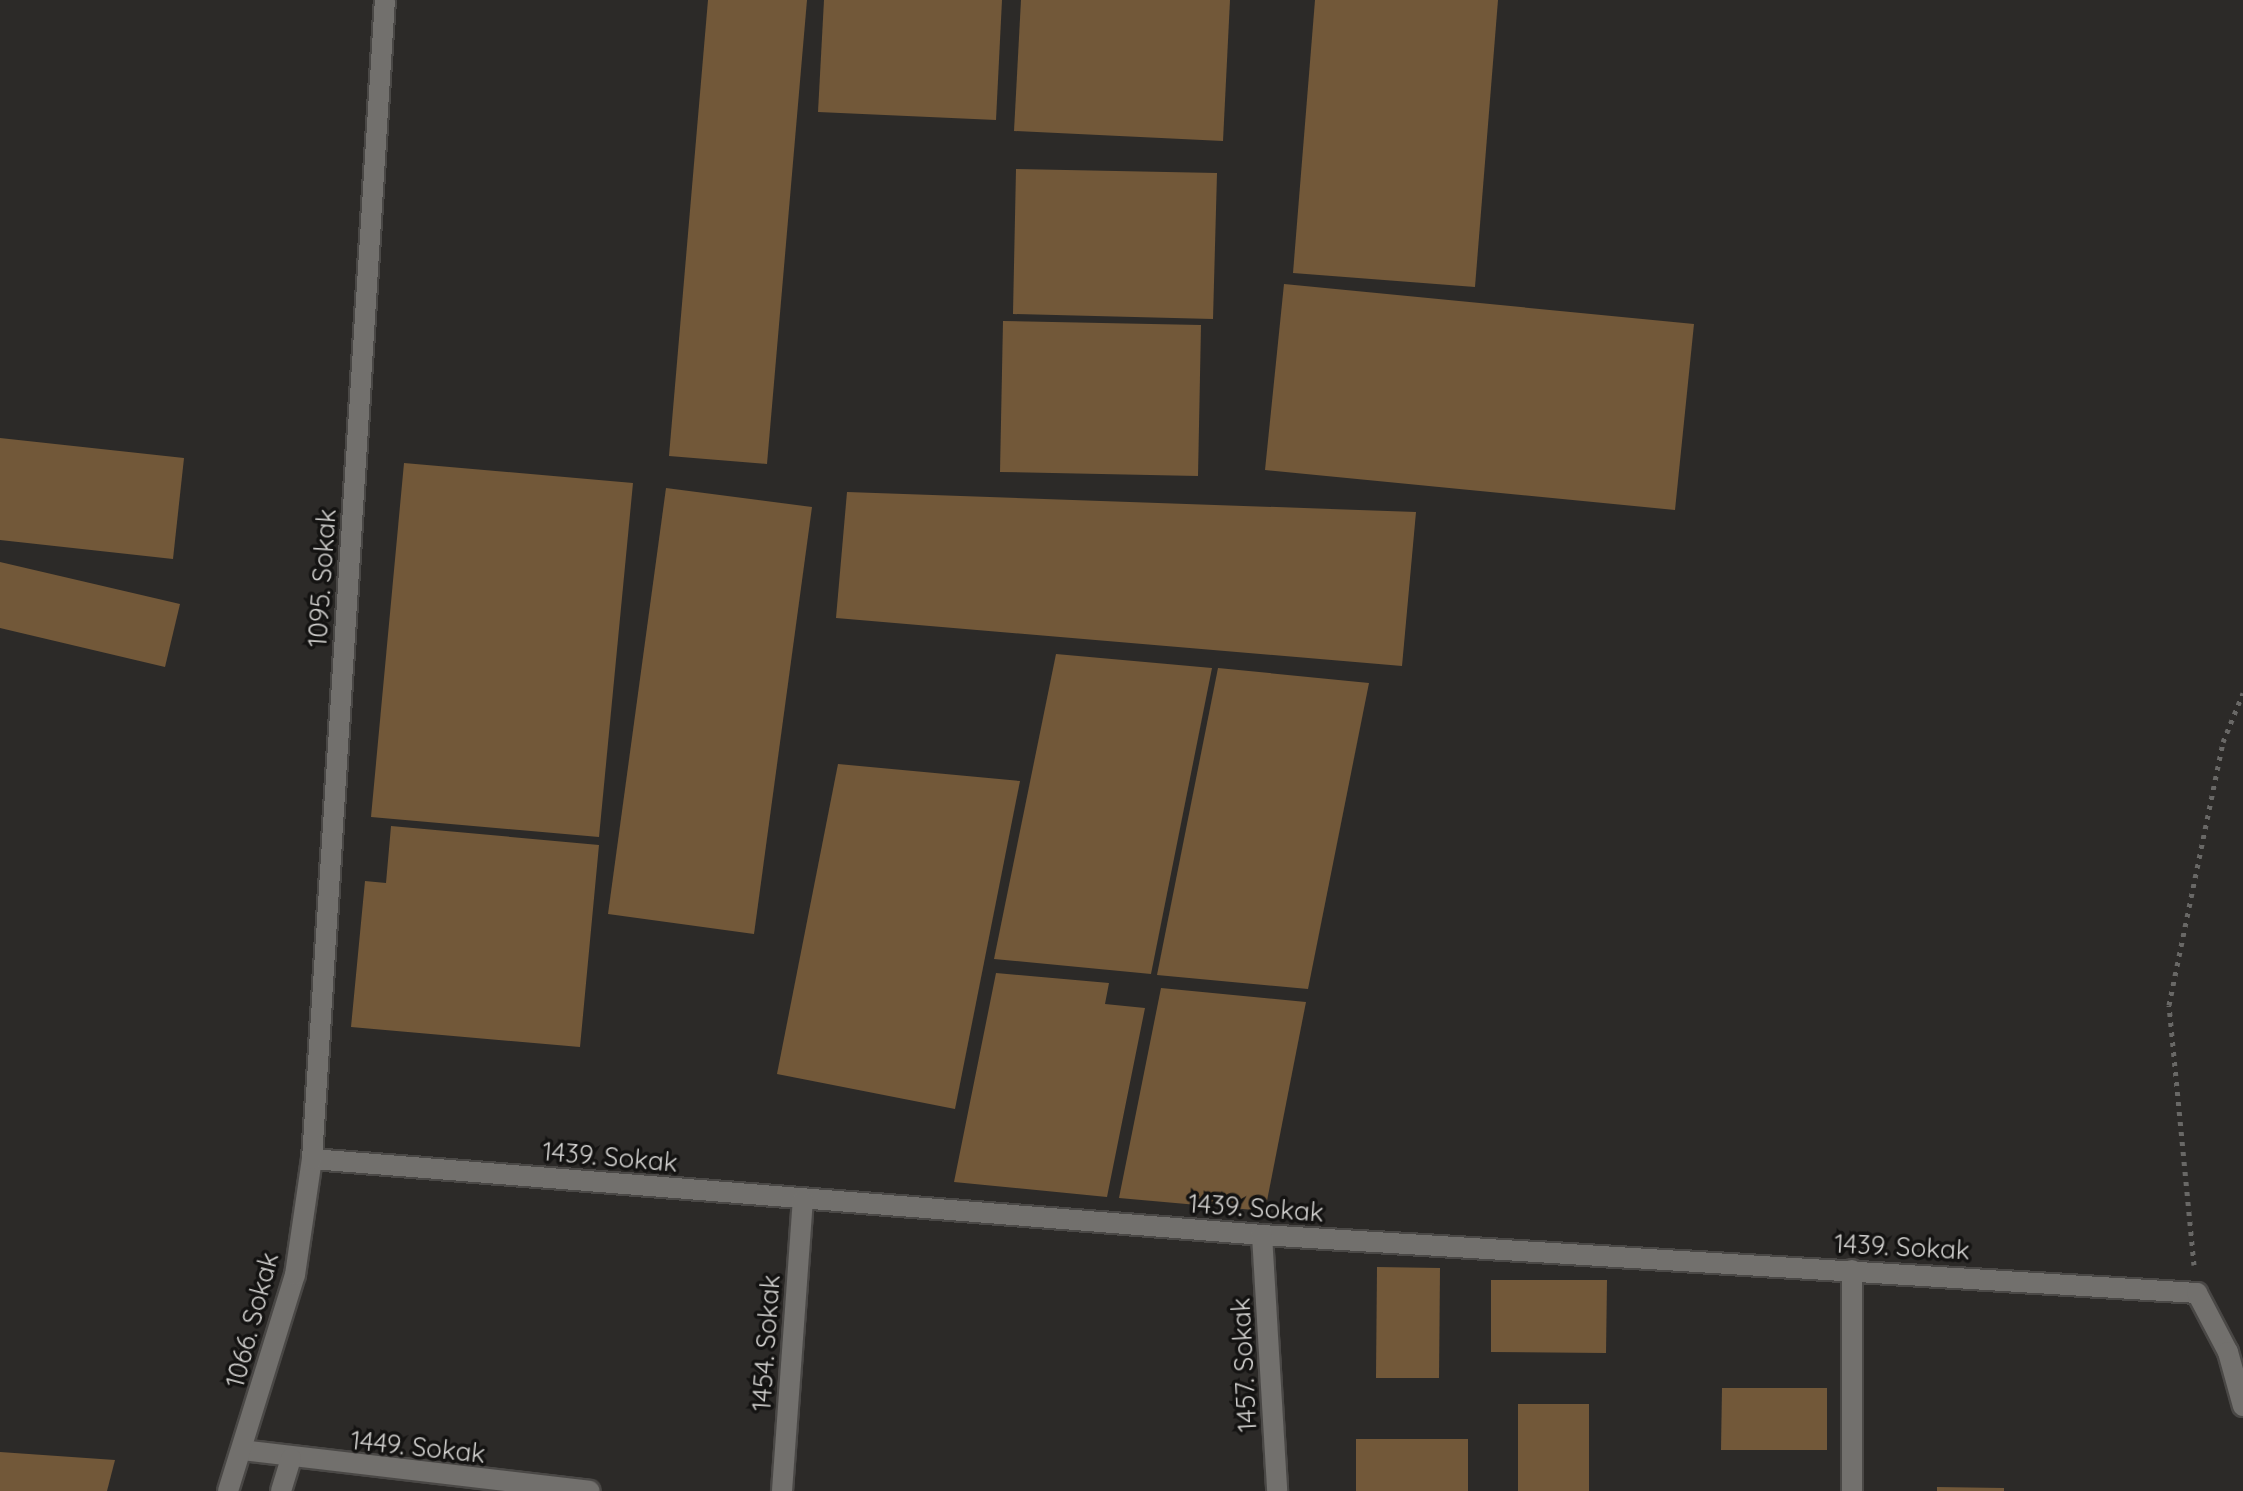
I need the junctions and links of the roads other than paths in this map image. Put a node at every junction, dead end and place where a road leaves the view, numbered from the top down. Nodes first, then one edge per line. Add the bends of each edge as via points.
1 (385, 0) edge
2 (312, 1159) junction
3 (803, 1200) junction
4 (1262, 1235) junction
5 (1852, 1270) junction
6 (2243, 1406) edge
7 (242, 1450) junction
8 (291, 1459) junction
9 (228, 1491) edge
10 (281, 1491) edge
11 (590, 1491) edge
12 (782, 1491) edge
13 (1277, 1491) edge
14 (1852, 1491) edge

1 - 2 street, 1095. Sokak
2 - 3 street, 1439. Sokak
2 - 7 street, 1066. Sokak via 295,1275
3 - 4 street, 1439. Sokak
3 - 12 street, 1454. Sokak
4 - 5 street, 1439. Sokak
4 - 13 street, 1457. Sokak
5 - 6 street, 1439. Sokak via 2197,1293 2228,1352
5 - 14 street
7 - 8 street, 1449. Sokak
7 - 9 street, 1066. Sokak
8 - 10 street
8 - 11 street, 1449. Sokak

